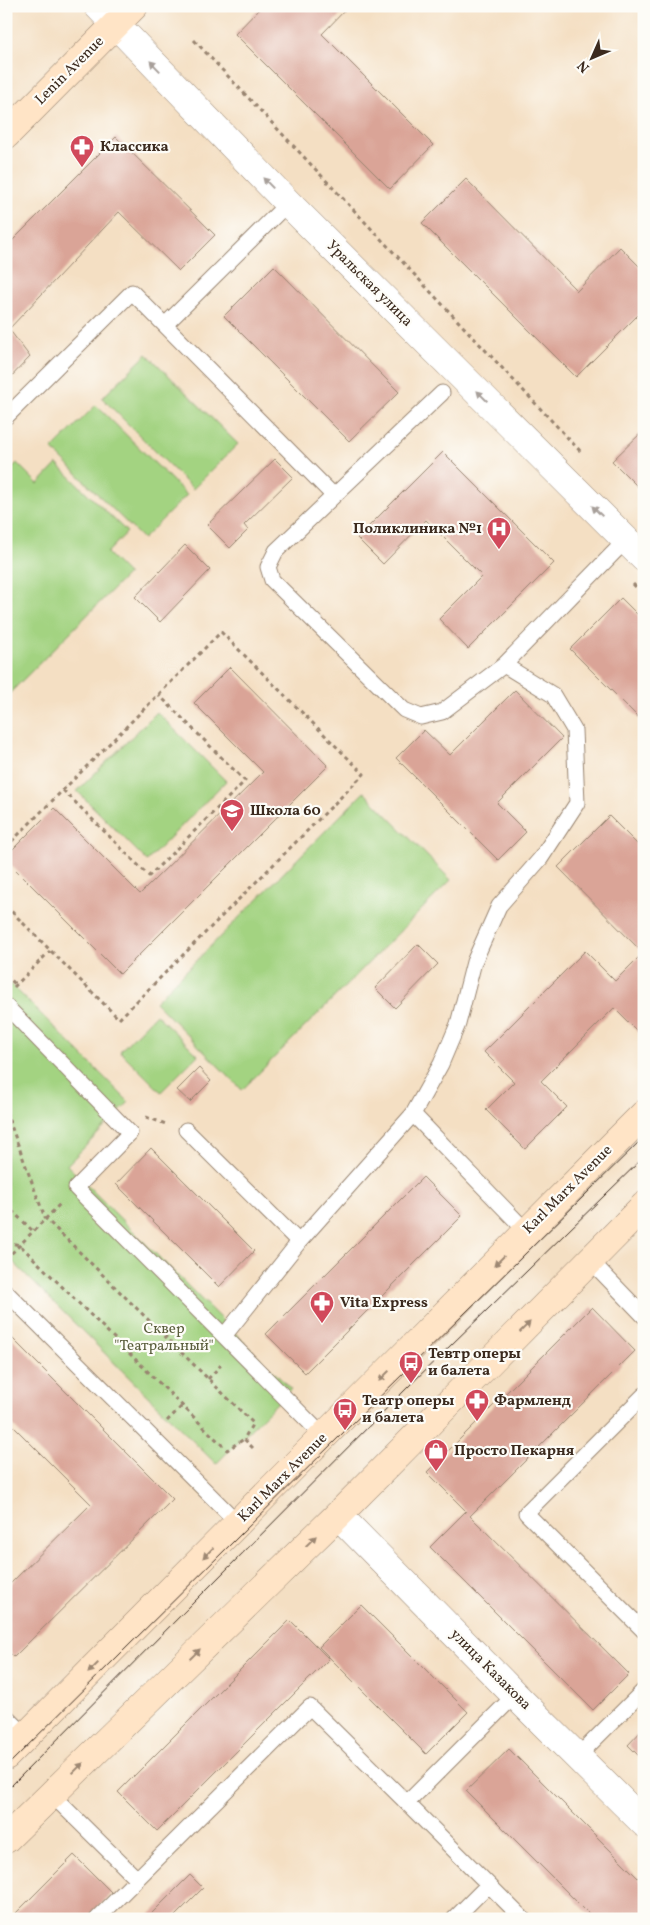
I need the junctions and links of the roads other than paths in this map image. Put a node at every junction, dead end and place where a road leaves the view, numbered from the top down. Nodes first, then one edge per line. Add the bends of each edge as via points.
1 (116, 12) edge
2 (6, 135) edge
3 (288, 203) junction
4 (165, 325) junction
5 (442, 393) dead end
6 (6, 417) edge
7 (334, 496) junction
8 (635, 549) edge
9 (504, 665) junction
10 (6, 1006) edge
11 (413, 1114) junction
12 (644, 1114) edge
13 (186, 1130) road end
14 (644, 1206) edge
15 (527, 1232) junction
16 (299, 1242) junction
17 (590, 1260) junction
18 (6, 1292) edge
19 (644, 1316) edge
20 (224, 1336) junction
21 (644, 1395) edge
22 (324, 1437) junction
23 (338, 1515) junction
24 (238, 1523) junction
25 (644, 1632) edge
26 (644, 1690) edge
27 (514, 1695) junction
28 (6, 1716) edge
29 (26, 1736) junction
30 (6, 1756) edge
31 (577, 1757) junction
32 (51, 1794) junction
33 (407, 1803) junction
34 (644, 1823) edge
35 (6, 1839) edge
36 (138, 1879) junction
37 (488, 1885) junction
38 (97, 1919) edge
39 (454, 1919) edge
40 (523, 1919) edge

1 - 2 main road, Lenin Avenue
3 -> 1 street, Уральская улица
3 - 4 lane
8 -> 3 street, Уральская улица
4 - 6 lane via 132,292
4 - 7 lane
5 - 7 lane
7 - 9 lane via 276,551 268,567 272,580 404,710 421,717 442,712
8 - 9 lane
9 - 11 lane via 553,695 574,730 577,803 541,858 499,906 474,962 458,1024 441,1064
10 - 20 lane via 130,1133 76,1188
11 - 15 lane
11 - 16 lane
12 - 15 main road, Karl Marx Avenue
13 - 16 lane
14 - 17 main road
15 -> 22 main road, Karl Marx Avenue
16 - 20 lane
17 - 19 lane
23 -> 17 main road
18 - 24 lane
20 - 22 lane
21 - 25 lane via 526,1513
22 - 24 main road, Karl Marx Avenue
23 - 27 street, улица Казакова
32 -> 23 main road
24 -> 29 main road, Karl Marx Avenue
26 - 31 lane
27 - 31 street, улица Казакова
27 - 33 lane
28 - 29 lane
29 - 30 main road, Karl Marx Avenue
31 - 34 street, улица Казакова
32 - 35 main road
32 - 36 lane
33 - 36 lane via 310,1707
33 - 37 lane
36 - 38 lane
37 - 39 lane
37 - 40 lane

